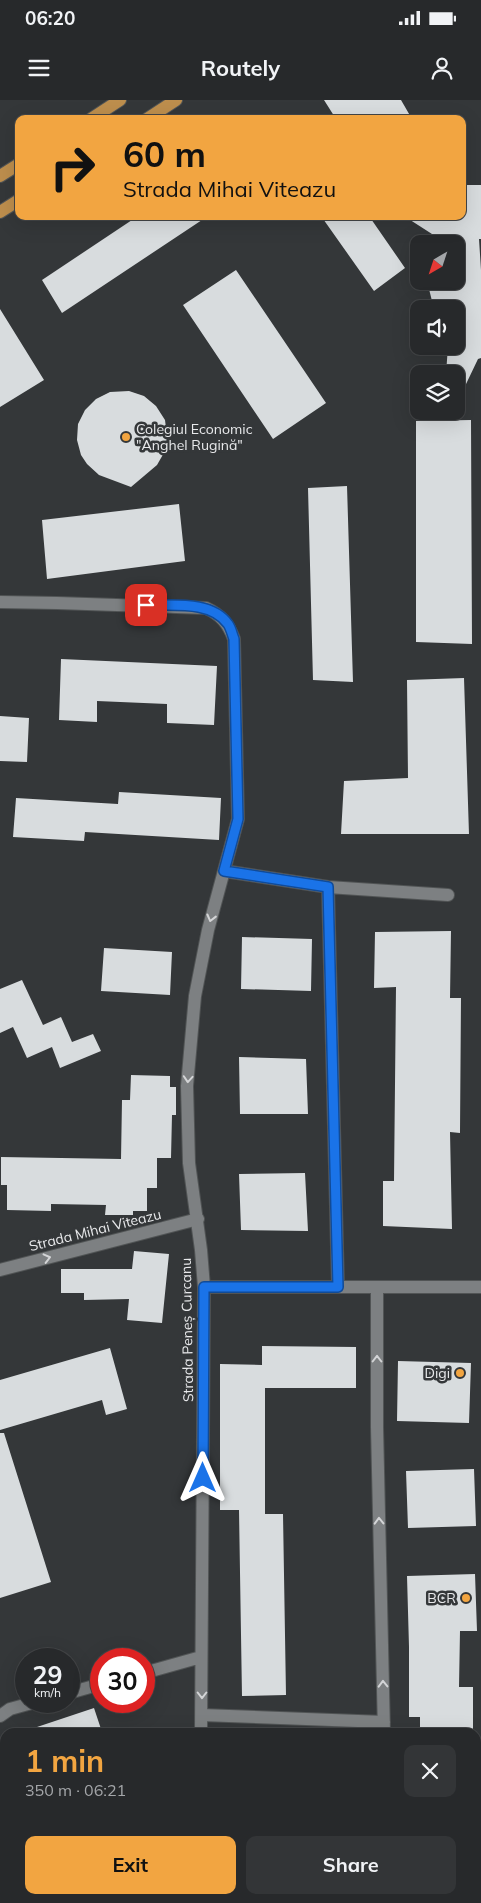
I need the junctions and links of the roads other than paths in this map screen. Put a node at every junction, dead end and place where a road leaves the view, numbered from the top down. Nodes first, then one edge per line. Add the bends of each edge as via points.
1 (120, 100) edge
2 (176, 100) edge
3 (97, 115) edge
4 (152, 115) edge
5 (15, 167) edge
6 (0, 176) edge
7 (15, 203) edge
8 (0, 212) edge
9 (0, 602) edge
10 (224, 871) junction
11 (328, 887) junction
12 (448, 895) dead end
13 (198, 1219) junction
14 (0, 1270) edge
15 (204, 1287) junction
16 (338, 1287) junction
17 (377, 1287) junction
18 (481, 1287) edge
19 (202, 1657) junction
20 (155, 1670) edge
21 (15, 1708) edge
22 (202, 1715) junction
23 (0, 1716) edge
24 (384, 1727) edge
25 (201, 1728) edge

1 - 3 main road
2 - 4 main road
5 - 6 main road
7 - 8 main road
9 - 10 street, Strada Peneș Curcanu via 206,608 219,614 229,625 235,656 238,819
10 - 11 street
10 -> 13 street, Strada Peneș Curcanu via 195,996 187,1086 189,1163
11 - 12 street
11 - 16 street
14 -> 13 street, Strada Mihai Viteazu
13 - 15 street, Strada Peneș Curcanu
15 - 16 street
15 - 19 street, Strada Peneș Curcanu
16 - 17 street
17 - 18 street
24 -> 17 street
19 - 20 street
19 -> 22 street, Strada Peneș Curcanu
21 - 23 street
22 - 24 street
22 - 25 street, Strada Peneș Curcanu

